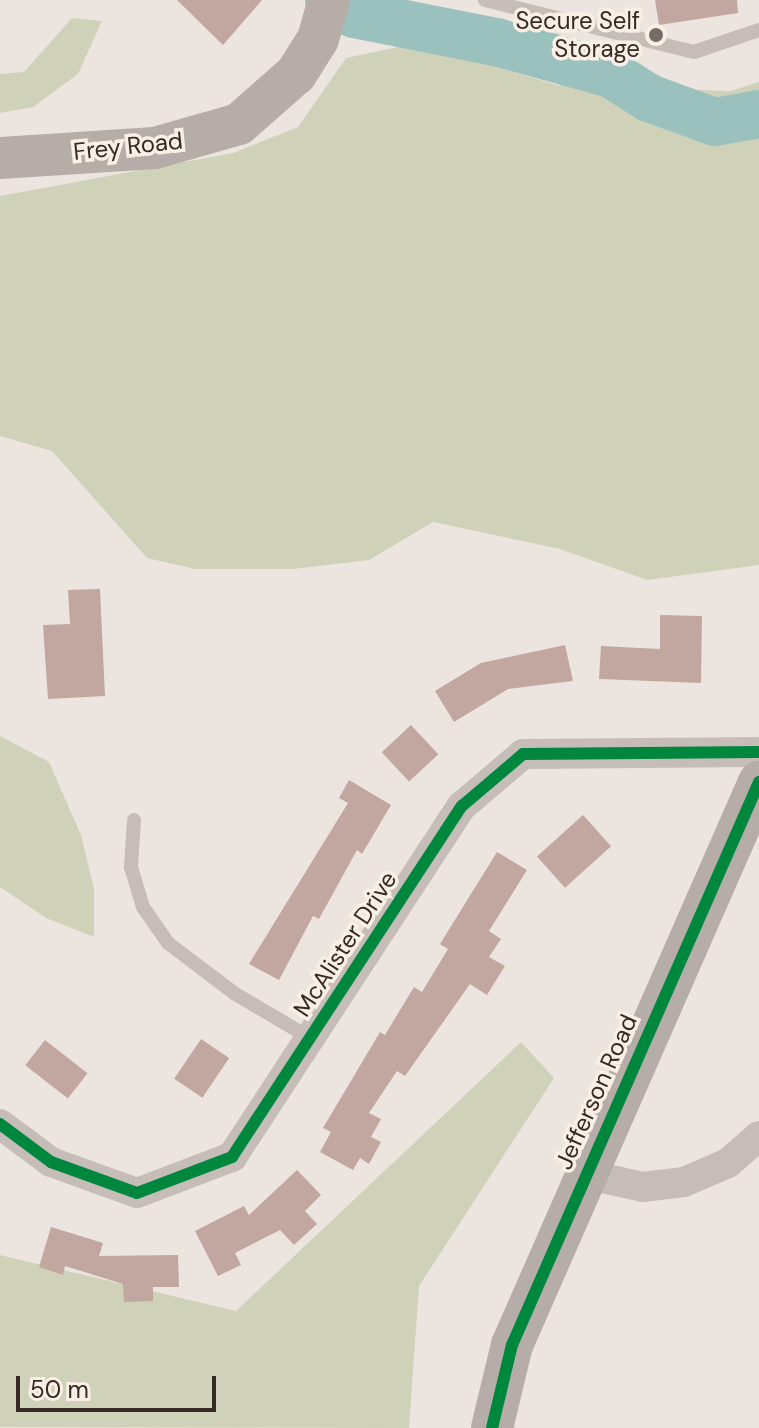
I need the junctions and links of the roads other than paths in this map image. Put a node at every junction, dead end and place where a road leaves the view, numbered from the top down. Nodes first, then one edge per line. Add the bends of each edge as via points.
1 (485, 0) edge
2 (324, 19) edge
3 (759, 30) edge
4 (0, 158) edge
5 (759, 752) edge
6 (759, 782) edge
7 (134, 820) dead end
8 (310, 1038) junction
9 (0, 1124) edge
10 (759, 1136) edge
11 (584, 1174) junction
12 (492, 1428) edge

1 - 3 lane via 694,52
2 - 4 street, Frey Road via 296,74 239,124 155,148
5 - 8 street, McAlister Drive via 523,754 462,806
6 - 11 street, Jefferson Road
7 - 8 lane via 131,867 143,907 168,943 234,993
8 - 9 street, McAlister Drive via 232,1157 137,1193 51,1162
10 - 11 street via 728,1163 684,1182 643,1187
11 - 12 street, Jefferson Road via 512,1345

